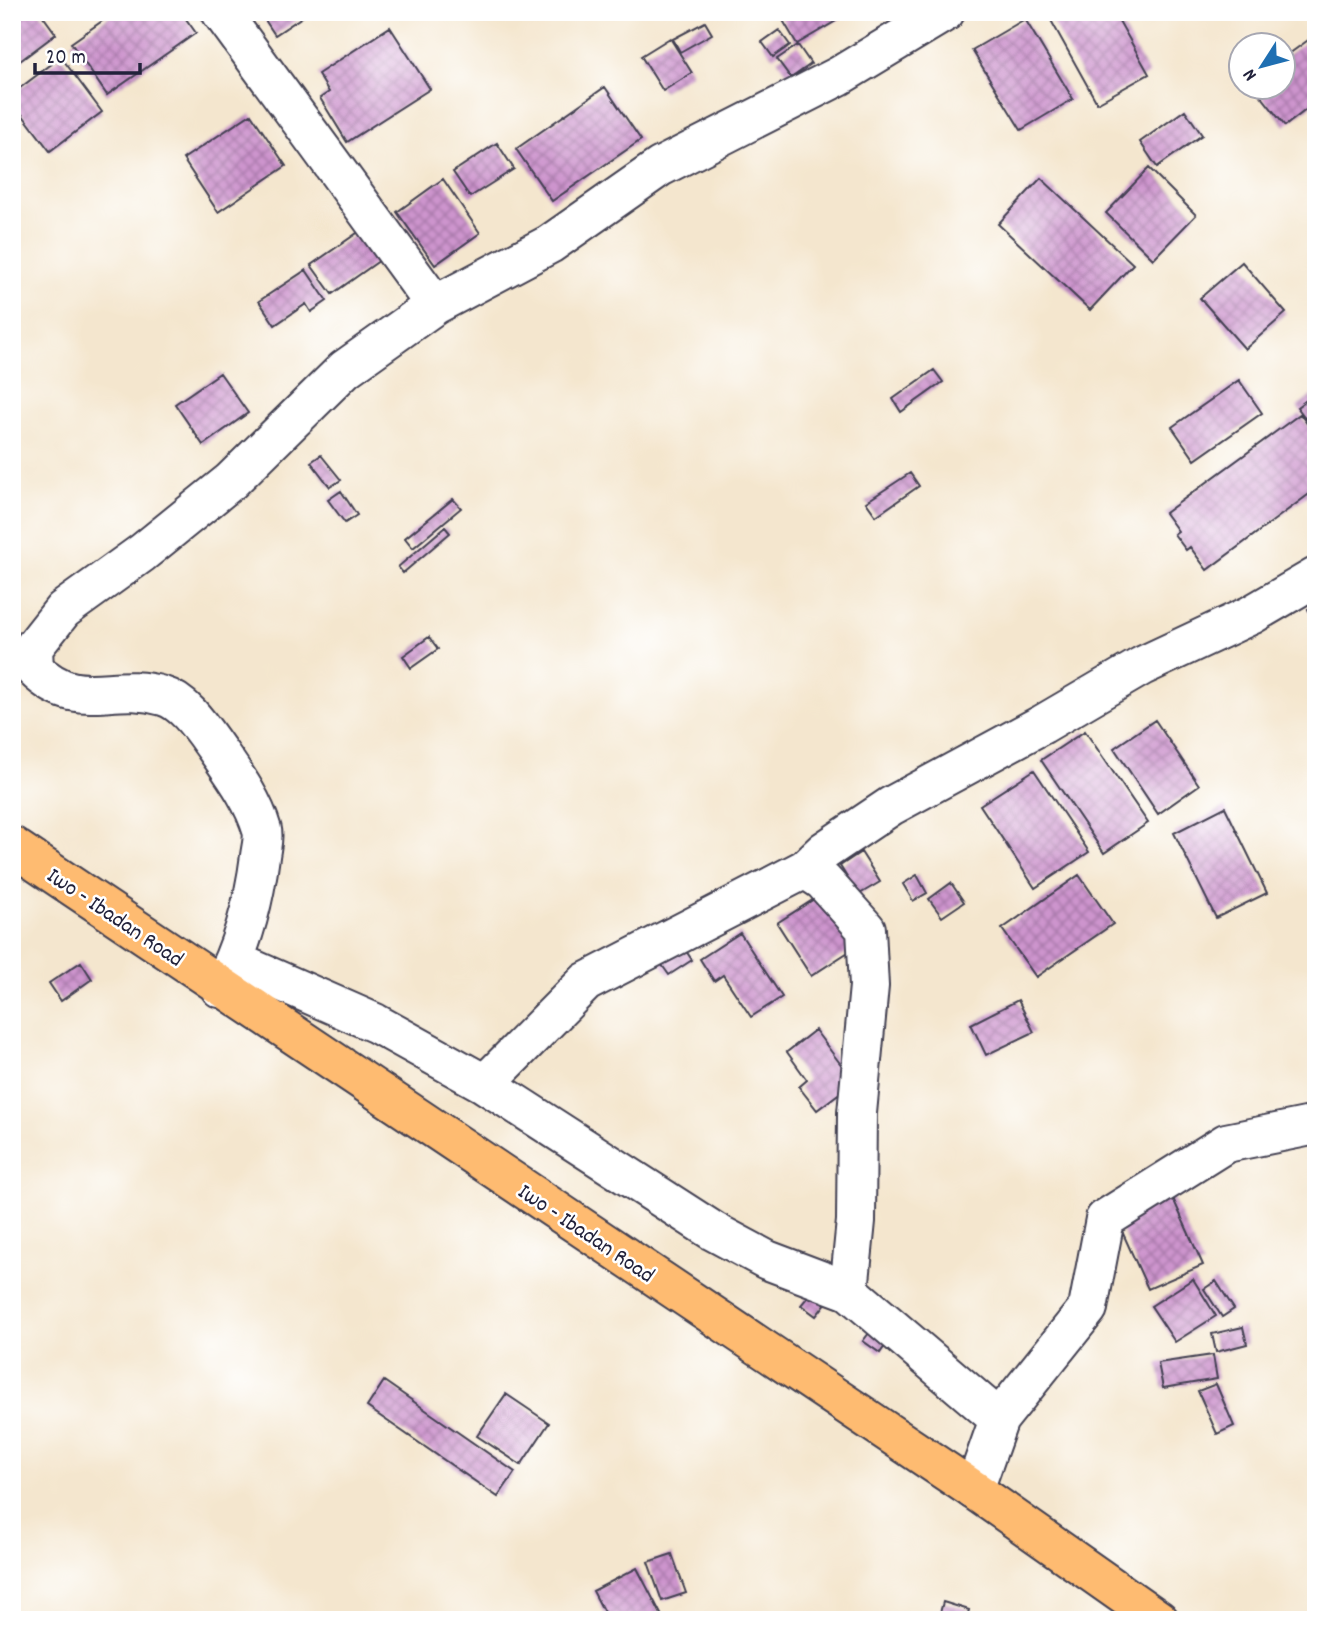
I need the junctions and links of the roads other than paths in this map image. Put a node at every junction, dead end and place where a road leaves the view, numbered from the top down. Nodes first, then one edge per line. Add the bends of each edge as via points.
1 (221, 12) edge
2 (941, 13) edge
3 (435, 305) junction
4 (1316, 577) edge
5 (23, 680) edge
6 (12, 846) edge
7 (805, 869) junction
8 (227, 974) junction
9 (485, 1084) junction
10 (1316, 1125) edge
11 (849, 1291) junction
12 (999, 1419) junction
13 (974, 1490) junction
14 (1150, 1617) edge

1 - 3 street
2 - 3 street via 839,76 660,167 550,244
3 - 5 street via 345,369 231,481 63,610 33,648
4 - 7 street via 1251,615 1142,666 891,806
5 - 8 street via 72,694 138,690 167,696 196,721 241,784 263,833 255,895
6 - 8 main road, Iwo - Ibadan Road
7 - 9 street via 586,982
7 - 11 street via 823,881 866,929 869,986 857,1113 856,1220
8 - 9 street via 375,1023
8 - 13 main road, Iwo - Ibadan Road
9 - 11 street via 713,1231 767,1260
10 - 12 street via 1226,1143 1105,1219 1088,1308
11 - 12 street
12 - 13 street
13 - 14 main road, Iwo - Ibadan Road

